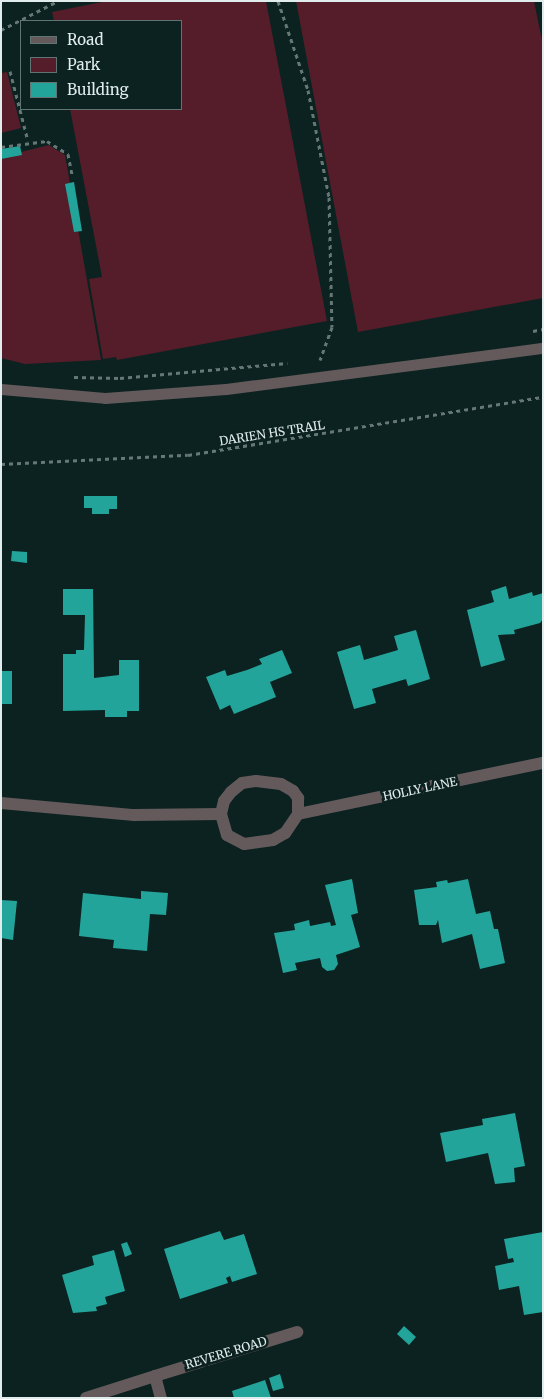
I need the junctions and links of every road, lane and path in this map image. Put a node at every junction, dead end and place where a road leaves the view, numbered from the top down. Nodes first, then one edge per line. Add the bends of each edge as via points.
1 (58, 1) edge
2 (278, 1) edge
3 (20, 20) edge
4 (21, 20) edge
5 (1, 30) edge
6 (10, 71) dead end
7 (20, 110) edge
8 (20, 110) edge
9 (28, 141) junction
10 (1, 147) edge
11 (72, 175) dead end
12 (543, 329) edge
13 (523, 332) dead end
14 (543, 348) edge
15 (330, 358) dead end
16 (320, 360) junction
17 (311, 361) dead end
18 (292, 362) dead end
19 (64, 377) dead end
20 (1, 389) edge
21 (543, 397) edge
22 (1, 464) edge
23 (542, 766) edge
24 (1, 803) edge
25 (221, 814) junction
26 (298, 814) junction
27 (297, 1332) dead end
28 (154, 1376) junction
29 (86, 1398) edge
30 (161, 1398) edge

1 - 4 path
2 - 16 path via 308,90 329,197 332,327
3 - 5 path
6 - 7 path
8 - 9 path
9 - 10 path
9 - 11 path via 29,145 47,141 68,154
12 - 13 path
14 - 20 lane via 236,387 105,398
15 - 16 path
16 - 17 path
18 - 19 path via 120,378
21 - 22 path, DARIEN HS TRAIL via 188,455
23 - 26 street, HOLLY LANE
24 - 25 street via 134,814
25 - 26 street via 227,835 233,840 257,844 285,833
25 - 26 street via 224,801 231,792 242,783 256,781 281,784 293,791 298,798
27 - 28 street, REVERE ROAD
28 - 29 street, REVERE ROAD
28 - 30 street

